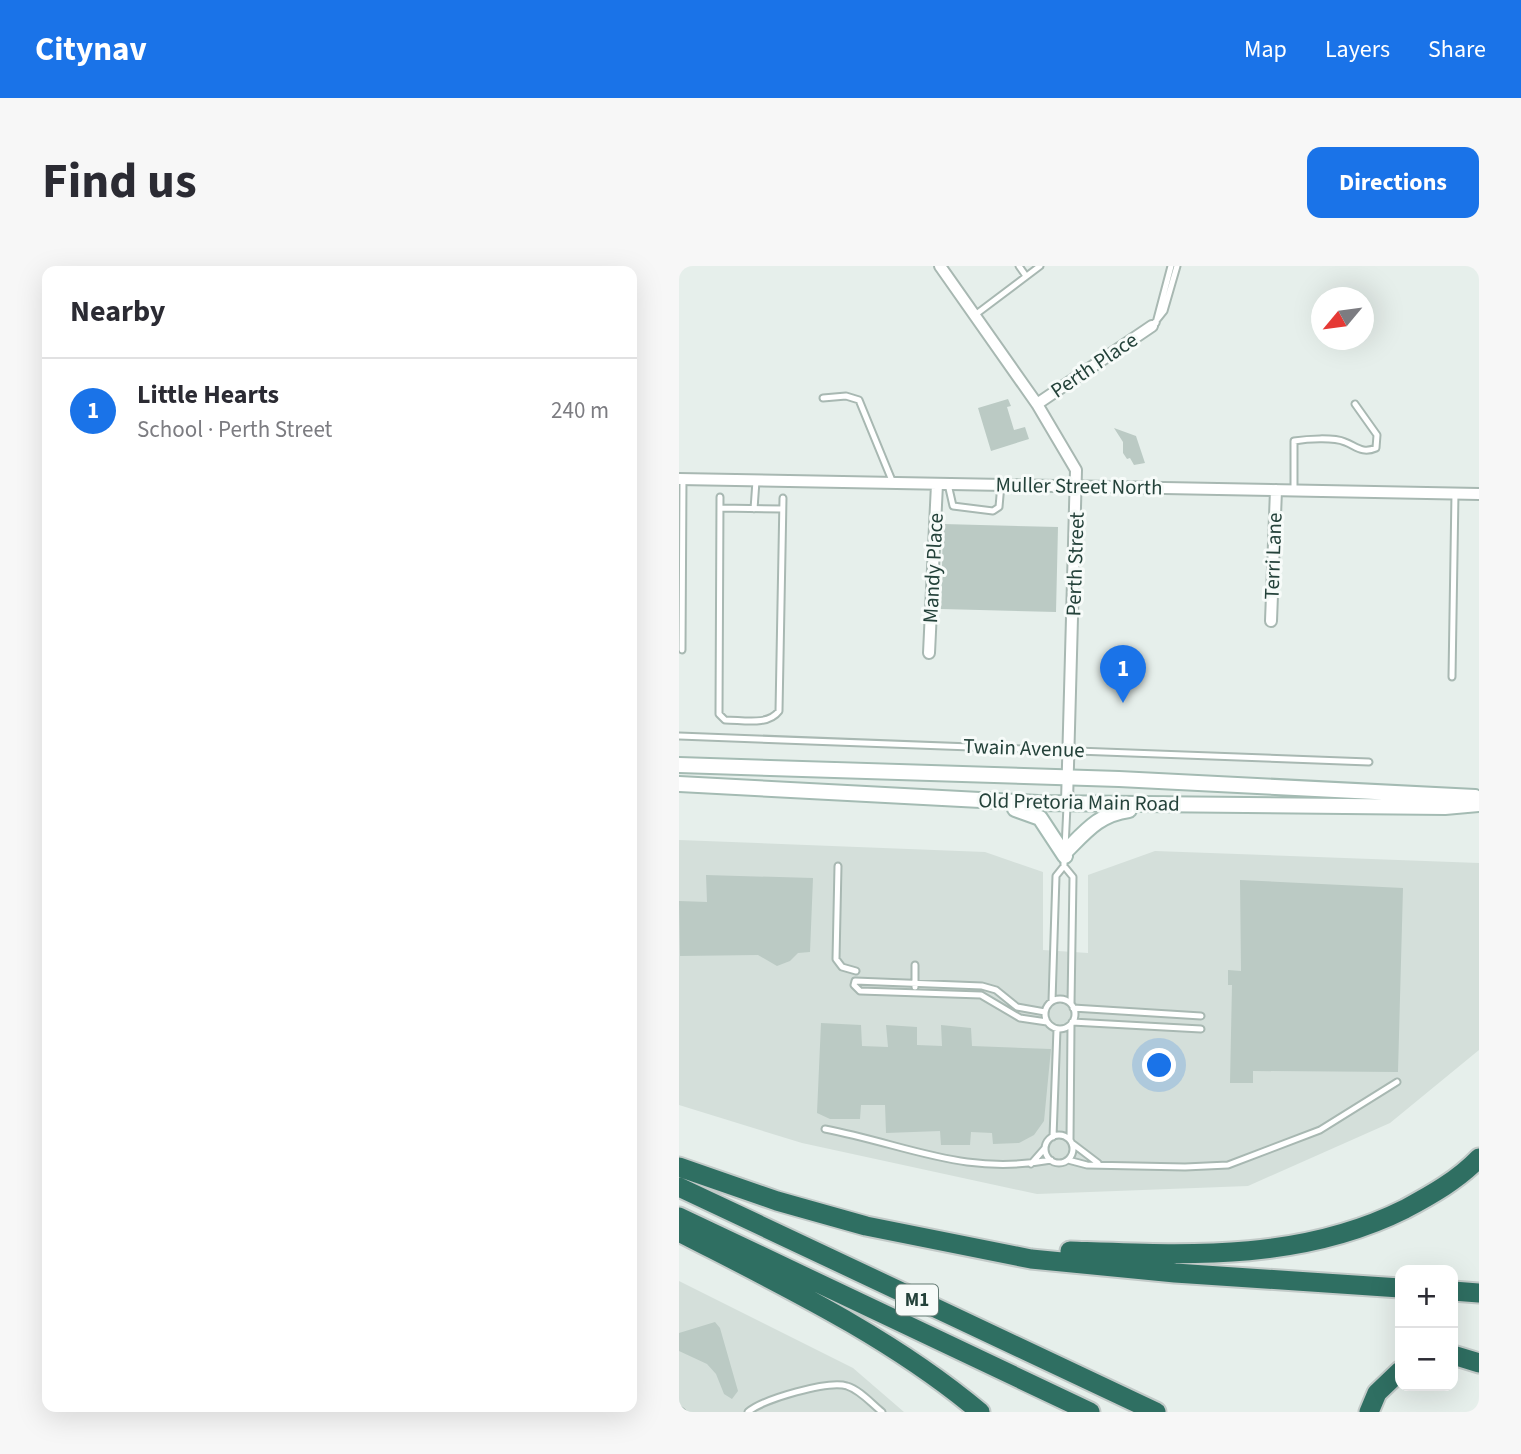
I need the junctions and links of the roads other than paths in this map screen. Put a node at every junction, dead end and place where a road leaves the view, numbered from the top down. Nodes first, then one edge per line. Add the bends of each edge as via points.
1 (940, 266) edge
2 (1020, 266) edge
3 (1040, 266) edge
4 (1171, 266) edge
5 (1177, 266) edge
6 (1026, 276) junction
7 (974, 316) junction
8 (1154, 324) junction
9 (823, 398) dead end
10 (1037, 404) junction
11 (1355, 404) dead end
12 (681, 479) edge
13 (756, 481) junction
14 (893, 483) junction
15 (942, 484) junction
16 (1001, 484) junction
17 (1077, 485) junction
18 (1276, 491) junction
19 (1294, 491) junction
20 (1455, 493) junction
21 (1479, 494) edge
22 (720, 497) dead end
23 (783, 498) dead end
24 (720, 508) junction
25 (754, 509) junction
26 (782, 509) junction
27 (1271, 621) dead end
28 (682, 650) dead end
29 (929, 653) dead end
30 (1452, 677) dead end
31 (679, 736) edge
32 (1069, 750) junction
33 (1369, 762) dead end
34 (679, 765) edge
35 (1068, 778) junction
36 (679, 784) edge
37 (1479, 797) edge
38 (945, 800) junction
39 (1067, 802) junction
40 (1193, 804) junction
41 (1479, 804) edge
42 (1065, 858) junction
43 (838, 866) dead end
44 (915, 965) dead end
45 (856, 971) dead end
46 (915, 984) junction
47 (915, 993) junction
48 (1052, 1000) junction
49 (1009, 1001) junction
50 (1072, 1006) junction
51 (1004, 1008) junction
52 (1045, 1012) junction
53 (1133, 1013) junction
54 (1201, 1016) dead end
55 (1047, 1022) junction
56 (1071, 1024) junction
57 (1132, 1024) junction
58 (1057, 1029) junction
59 (1201, 1029) dead end
60 (1397, 1082) dead end
61 (825, 1129) dead end
62 (1053, 1137) junction
63 (1071, 1142) junction
64 (1045, 1148) junction
65 (1479, 1157) edge
66 (1051, 1160) junction
67 (1068, 1160) junction
68 (1098, 1163) junction
69 (1031, 1164) junction
70 (679, 1167) edge
71 (679, 1186) edge
72 (679, 1217) edge
73 (679, 1232) edge
74 (974, 1248) junction
75 (1395, 1288) edge
76 (1458, 1291) edge
77 (1479, 1293) edge
78 (1458, 1357) edge
79 (1479, 1363) edge
80 (1395, 1376) edge
81 (748, 1412) edge
82 (882, 1412) edge
83 (980, 1412) edge
84 (1090, 1412) edge
85 (1156, 1412) edge
86 (1369, 1412) edge

1 - 7 street, Perth Street
2 - 6 lane
3 - 6 lane
4 - 8 lane
5 - 8 lane via 1164,311
6 - 7 lane
7 - 10 street, Perth Street
8 - 10 street, Perth Place
9 - 14 lane via 859,400
10 - 17 street, Perth Street via 1072,458
11 - 19 lane via 1377,435 1376,448 1353,449 1343,441 1294,441
12 - 13 street, Muller Street North
12 - 28 lane
13 - 14 street, Muller Street North
13 - 25 lane
14 - 15 street, Muller Street North
15 - 16 street, Muller Street North
15 - 16 lane via 953,506 993,511 999,507
15 - 29 street, Mandy Place
16 - 17 street, Muller Street North
17 - 18 street, Muller Street North
17 - 32 street, Perth Street
18 - 19 street, Muller Street North
18 - 27 street, Terri Lane
19 - 20 street, Muller Street North
20 - 21 street, Muller Street North
20 - 30 lane
22 - 24 lane
23 - 26 lane
24 - 25 lane
24 - 26 lane via 719,714 725,720 761,721 779,711
25 - 26 lane
31 - 32 lane, Twain Avenue
32 - 33 lane, Twain Avenue
32 - 35 street, Perth Street
34 - 35 main road, Old Pretoria Main Road
35 - 37 main road, Old Pretoria Main Road
35 - 39 street, Perth Street
36 - 38 main road, Old Pretoria Main Road
38 - 39 main road, Old Pretoria Main Road
38 - 42 main road via 1031,813 1045,823
39 - 40 main road, Old Pretoria Main Road
39 - 42 lane
40 - 41 main road, Old Pretoria Main Road
40 - 42 main road via 1113,812 1097,819
42 - 48 lane via 1056,876
42 - 50 lane via 1073,877
43 - 45 lane via 836,959 842,967
44 - 46 lane
46 - 47 lane
46 - 47 lane via 855,981 854,985 860,991
46 - 49 lane via 990,987
47 - 51 lane via 981,995
48 - 50 lane via 1062,999
48 - 52 lane
49 - 51 lane
49 - 52 lane via 1022,1009
50 - 53 lane
50 - 56 lane
51 - 55 lane via 1020,1018
52 - 55 lane
53 - 54 lane
53 - 57 lane
55 - 58 lane
56 - 57 lane
56 - 58 lane
56 - 63 lane
57 - 59 lane
58 - 62 lane
60 - 68 lane via 1319,1130 1229,1165
61 - 69 lane via 965,1164
62 - 63 lane via 1062,1135
62 - 64 lane
63 - 67 lane via 1073,1153
63 - 68 lane
64 - 66 lane
64 - 69 lane
65 - 74 highway via 1435,1193 1349,1232 1305,1245 1249,1252 1174,1253
66 - 67 lane
66 - 69 lane
67 - 68 lane
70 - 74 highway via 866,1226
71 - 85 highway, M1
72 - 84 highway, M1
73 - 83 highway via 851,1324
74 - 75 highway via 1031,1259 1175,1273
76 - 77 highway
78 - 79 highway
80 - 86 highway via 1377,1393
81 - 82 lane via 831,1384 853,1389

